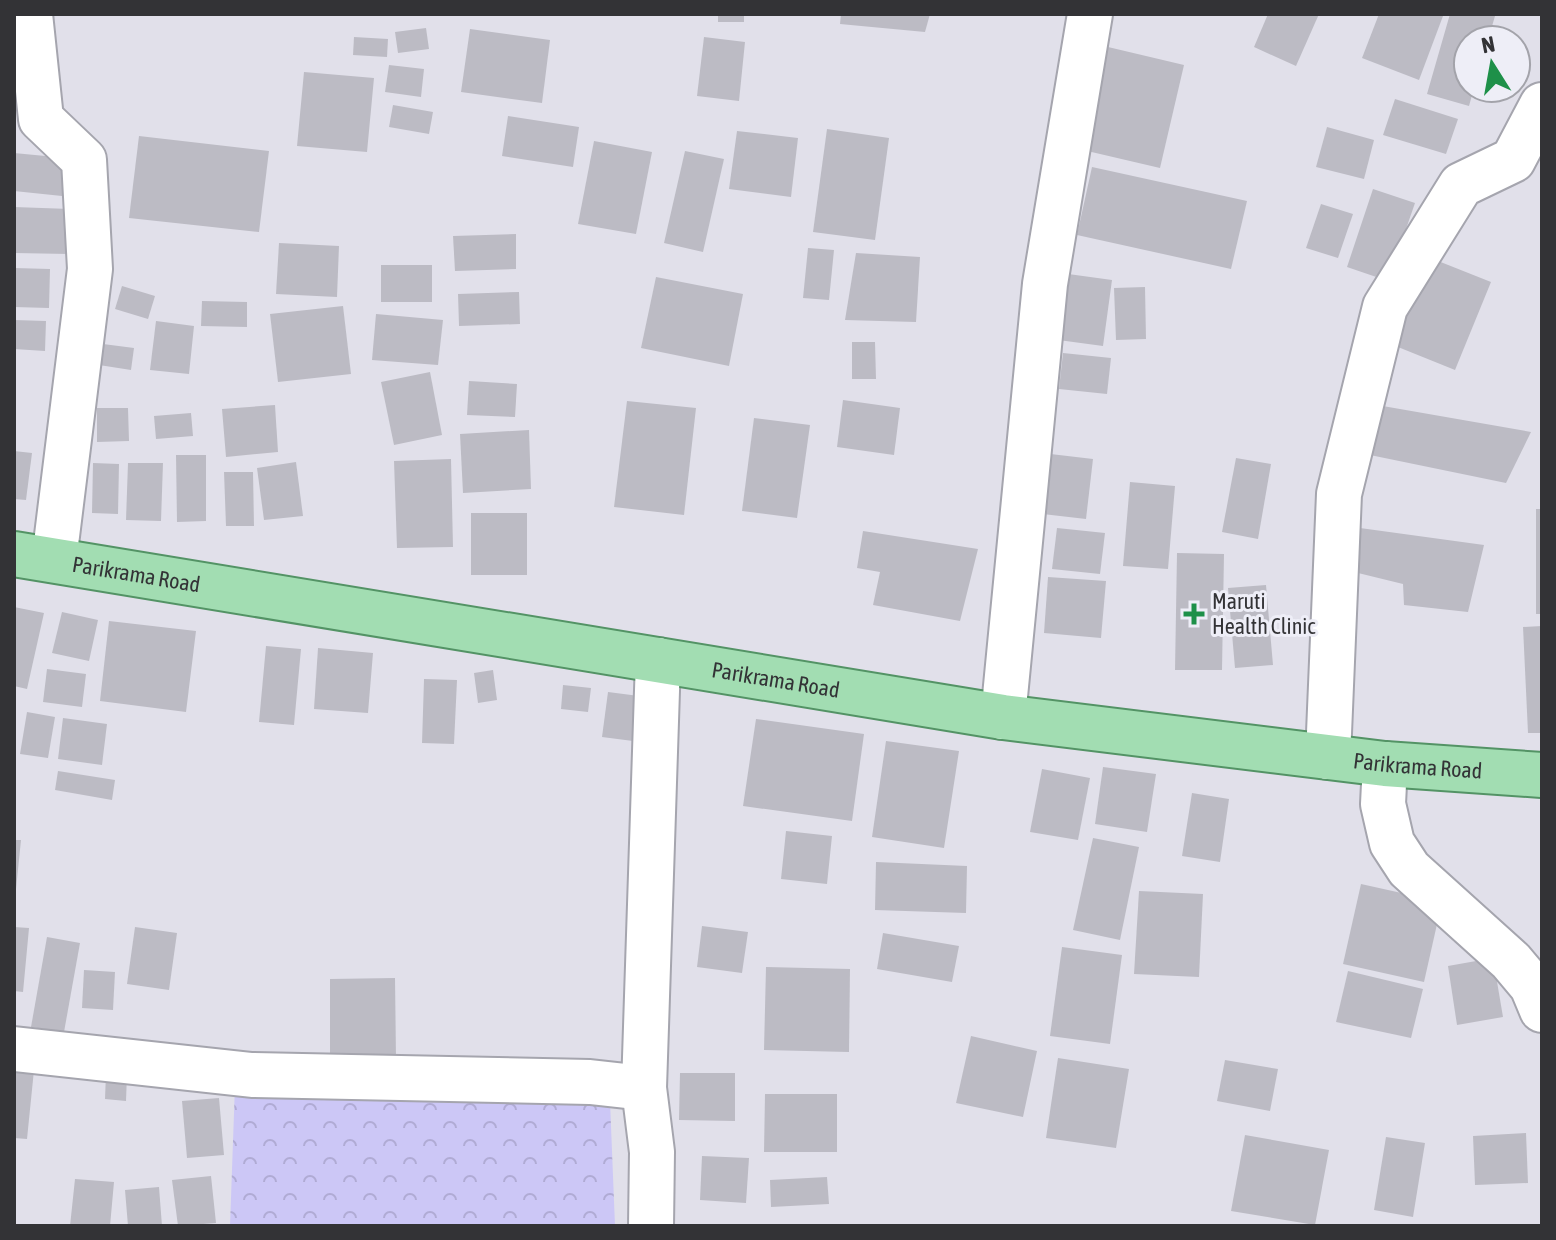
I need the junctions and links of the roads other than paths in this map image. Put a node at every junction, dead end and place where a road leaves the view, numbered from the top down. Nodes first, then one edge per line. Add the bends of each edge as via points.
1 (30, 14) edge
2 (1090, 14) edge
3 (1542, 105) edge
4 (34, 557) edge
5 (658, 660) junction
6 (1003, 717) junction
7 (1328, 757) junction
8 (1385, 764) junction
9 (1542, 775) edge
10 (1542, 1010) edge
11 (14, 1049) edge
12 (644, 1088) junction
13 (651, 1226) edge

1 - 4 street via 41,119 84,160 90,269
2 - 6 street via 1045,284
3 - 7 street via 1513,160 1461,185 1385,307 1339,494
4 - 5 main road, Parikrama Road
5 - 6 main road, Parikrama Road
5 - 12 street
6 - 7 main road, Parikrama Road
7 - 8 main road, Parikrama Road
8 - 9 main road, Parikrama Road
8 - 10 street via 1383,804 1392,843 1409,869 1511,961 1532,986
11 - 12 street via 252,1075 590,1082
12 - 13 street via 652,1152

